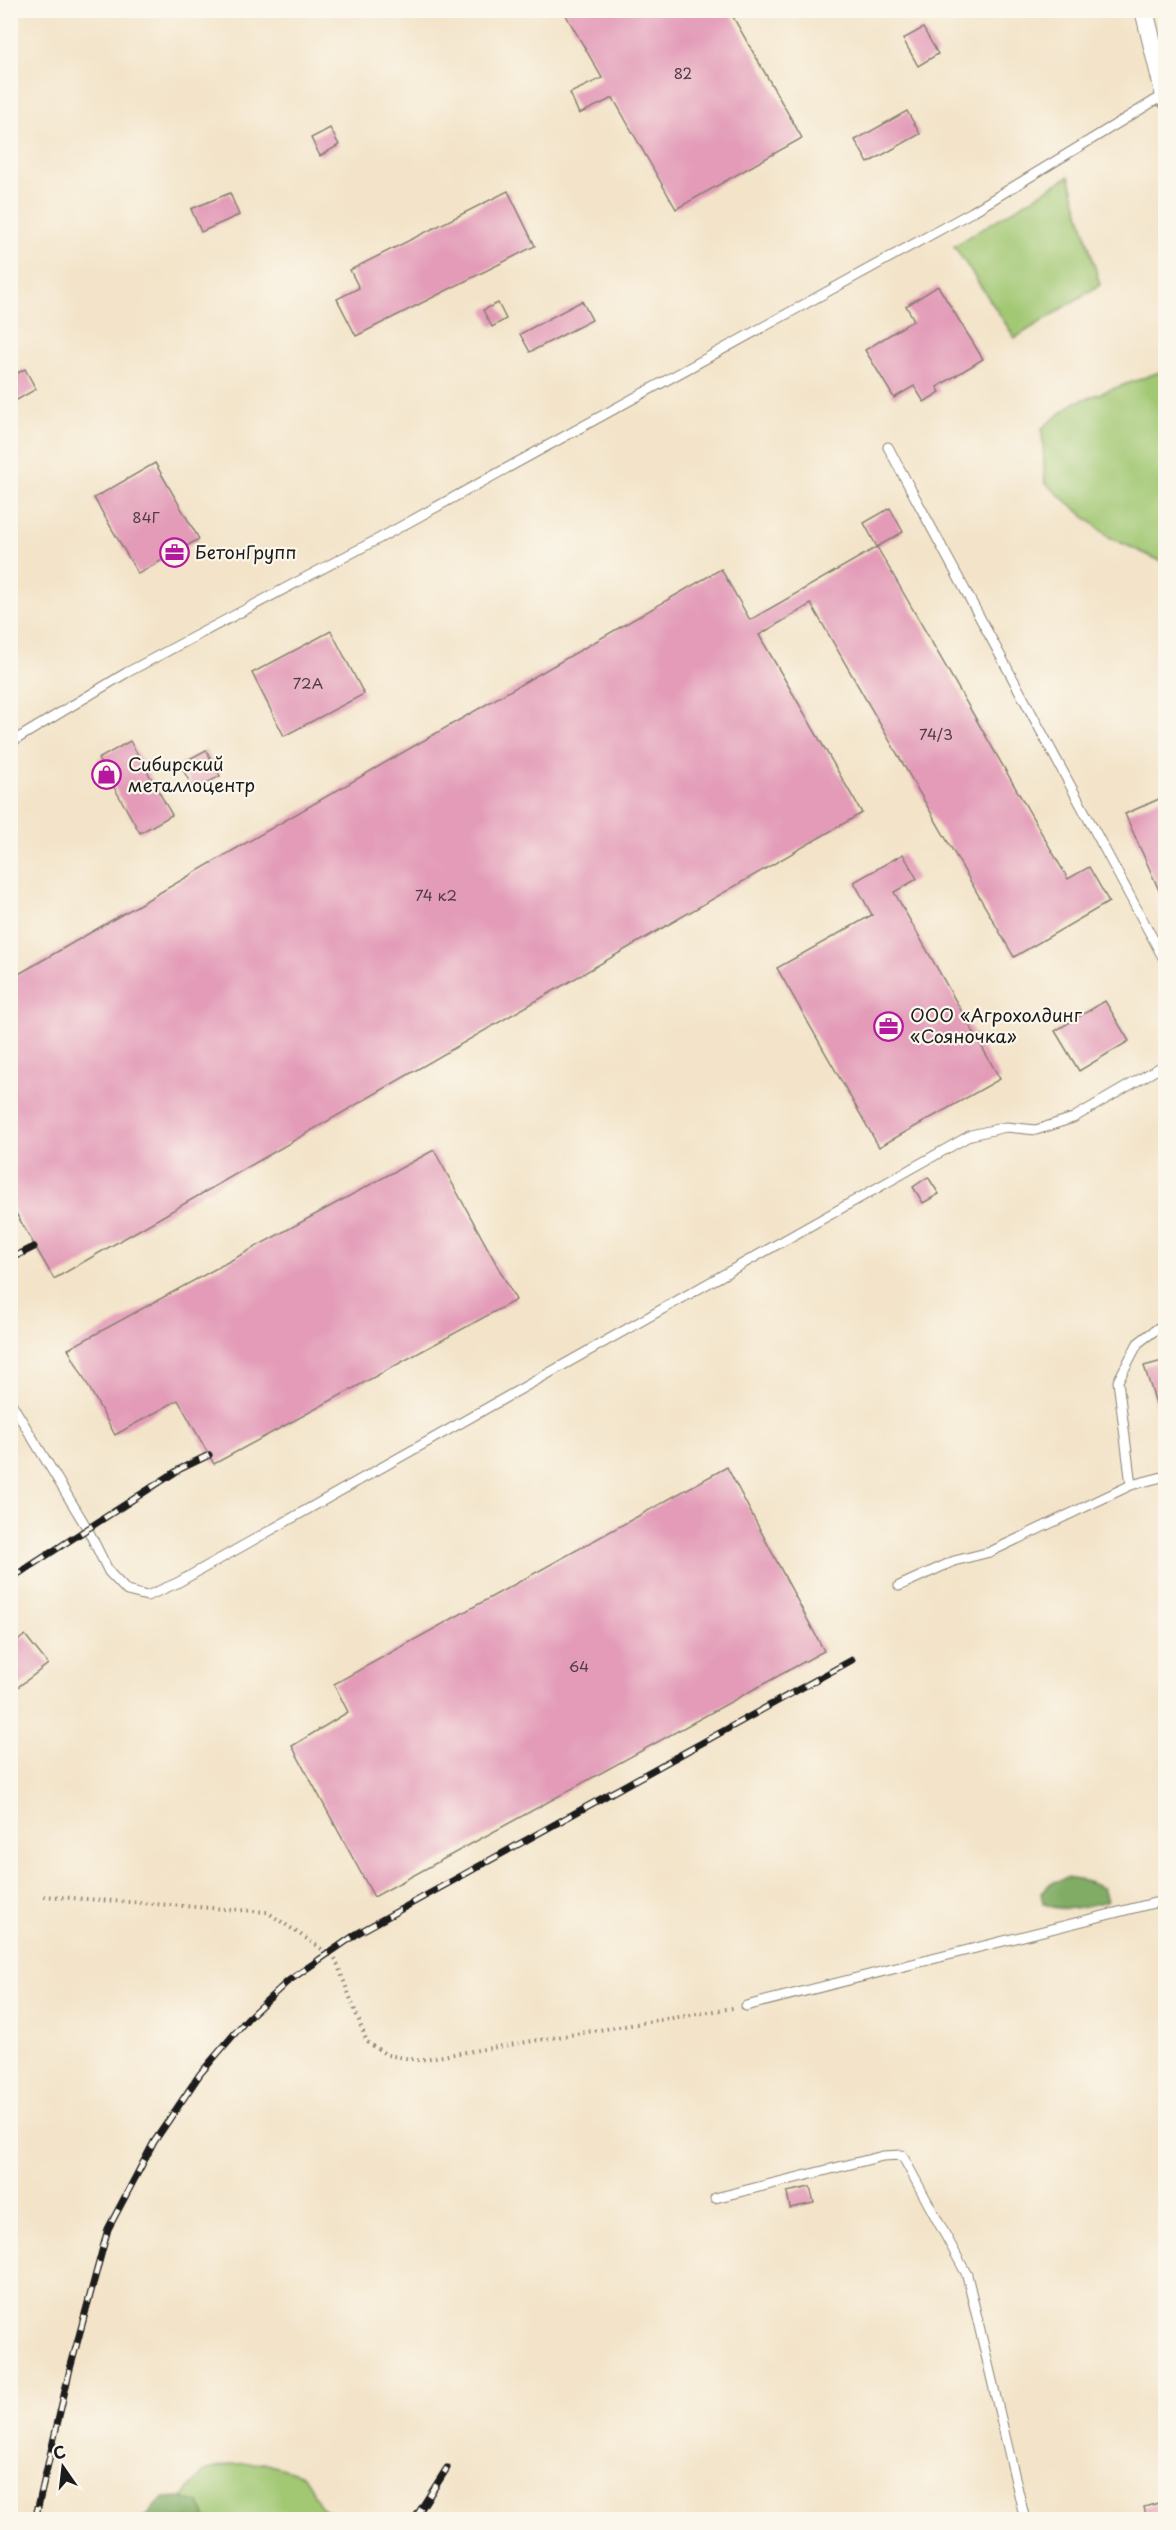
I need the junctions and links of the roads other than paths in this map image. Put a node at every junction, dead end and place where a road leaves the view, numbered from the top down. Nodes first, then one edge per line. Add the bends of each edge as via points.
1 (1144, 10) edge
2 (1165, 98) edge
3 (888, 447) dead end
4 (10, 742) edge
5 (1166, 963) edge
6 (1166, 1064) edge
7 (1166, 1322) edge
8 (10, 1401) edge
9 (1166, 1476) edge
10 (1131, 1485) junction
11 (899, 1586) dead end
12 (1166, 1900) edge
13 (746, 2006) road end
14 (715, 2198) dead end
15 (1025, 2520) edge

1 - 2 street
2 - 4 lane via 972,212 126,673
3 - 5 lane
6 - 8 lane via 1073,1118 1036,1130 1006,1127 971,1135 177,1583 147,1596 127,1591 109,1572 87,1528
7 - 10 lane via 1138,1343 1118,1381
9 - 10 lane
10 - 11 lane via 990,1552 954,1561
12 - 13 lane
14 - 15 lane via 883,2156 902,2155 967,2275

